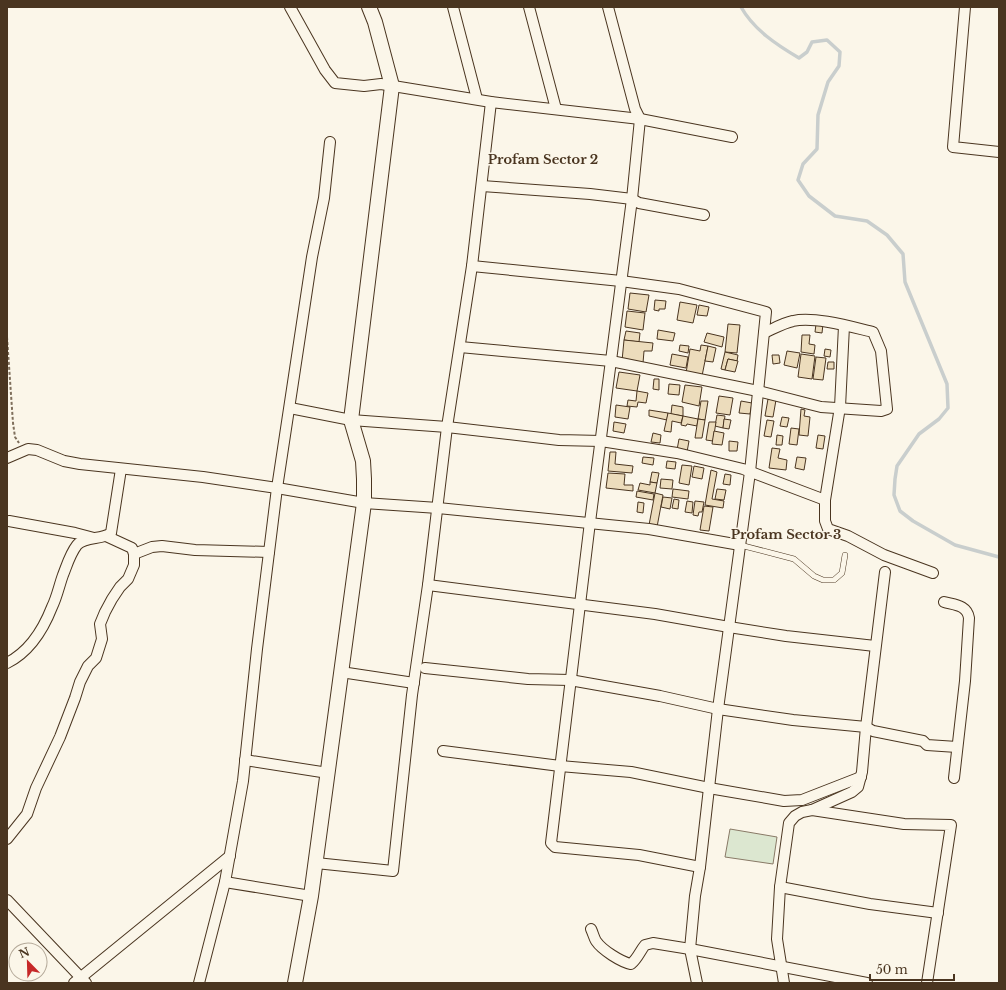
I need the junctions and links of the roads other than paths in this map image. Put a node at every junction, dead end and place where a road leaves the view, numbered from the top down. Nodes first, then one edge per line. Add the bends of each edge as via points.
1 (290, 7) edge
2 (369, 7) edge
3 (453, 7) edge
4 (529, 7) edge
5 (608, 7) edge
6 (965, 7) edge
7 (392, 86) junction
8 (477, 99) junction
9 (491, 102) junction
10 (556, 109) junction
11 (640, 119) junction
12 (732, 137) dead end
13 (330, 142) dead end
14 (999, 152) edge
15 (482, 186) junction
16 (632, 199) junction
17 (704, 215) dead end
18 (472, 266) junction
19 (621, 280) junction
20 (844, 326) junction
21 (764, 333) junction
22 (460, 348) junction
23 (611, 361) junction
24 (758, 391) junction
25 (840, 407) junction
26 (290, 408) junction
27 (351, 420) junction
28 (447, 427) junction
29 (601, 441) junction
30 (7, 458) edge
31 (121, 469) junction
32 (750, 472) junction
33 (277, 488) junction
34 (825, 500) junction
35 (364, 503) junction
36 (438, 508) junction
37 (9, 521) dead end
38 (590, 522) junction
39 (106, 536) junction
40 (94, 538) junction
41 (740, 545) junction
42 (269, 552) junction
43 (134, 554) junction
44 (846, 555) dead end
45 (885, 572) dead end
46 (934, 573) dead end
47 (428, 585) junction
48 (944, 602) dead end
49 (580, 603) junction
50 (729, 627) junction
51 (875, 646) junction
52 (7, 663) edge
53 (425, 668) dead end
54 (342, 672) junction
55 (570, 680) junction
56 (414, 683) junction
57 (718, 709) junction
58 (866, 727) junction
59 (957, 747) junction
60 (443, 751) dead end
61 (245, 760) junction
62 (560, 766) junction
63 (328, 773) junction
64 (861, 777) junction
65 (954, 778) dead end
66 (709, 788) junction
67 (812, 810) junction
68 (7, 839) edge
69 (230, 856) junction
70 (316, 863) junction
71 (700, 867) junction
72 (225, 882) junction
73 (780, 887) junction
74 (311, 896) junction
75 (7, 900) edge
76 (938, 913) junction
77 (591, 929) dead end
78 (690, 948) junction
79 (781, 966) junction
80 (80, 981) edge
81 (199, 983) edge
82 (295, 983) edge
83 (697, 983) edge
84 (784, 983) edge
85 (867, 983) edge
86 (927, 983) edge

1 - 7 street via 335,83
2 - 7 main road
3 - 8 street
4 - 10 street
5 - 11 street via 635,109
6 - 14 street via 953,147
7 - 8 street
7 - 27 main road
8 - 9 street
9 - 10 street
9 - 15 street
10 - 11 street
11 - 12 street
11 - 16 street
13 - 26 street via 324,198 312,257
15 - 16 street
15 - 18 street
16 - 17 street via 639,203
16 - 19 street
18 - 19 street
18 - 22 street
19 - 21 street via 679,289 766,312
19 - 23 street
20 - 21 street via 803,320 792,321
20 - 25 street
20 - 25 street via 873,332 881,352 887,409 881,411
21 - 24 street
22 - 23 street
22 - 28 street
23 - 24 street
23 - 29 street
24 - 25 street via 821,406
24 - 32 street
25 - 34 street
26 - 27 street
26 - 33 street
27 - 28 street
27 - 35 main road via 363,461
28 - 29 street via 559,440
28 - 36 street
29 - 32 street via 677,453
29 - 38 street
30 - 31 street via 28,449 64,461
31 - 33 street
31 - 39 street via 111,533
32 - 34 street
32 - 41 street
33 - 35 street
33 - 42 street
34 - 46 street via 825,521 828,529 848,536 884,555
35 - 36 street
35 - 54 main road
36 - 38 street
36 - 47 street
37 - 40 street
38 - 41 street via 649,529
38 - 49 street
39 - 40 street
39 - 43 street via 132,548
40 - 52 street via 79,543 73,550 52,608 41,629 29,648
41 - 44 lane via 794,559 814,576 823,580 834,580 842,573
41 - 50 street
42 - 43 street via 195,550 162,546
42 - 61 street
43 - 68 street via 134,566 128,579 112,599 100,624 102,639 96,658 88,666 80,682 27,814
45 - 51 street
47 - 49 street
47 - 56 street
48 - 59 street via 965,608 969,618
49 - 50 street
49 - 55 street
50 - 51 street
50 - 57 street
51 - 58 street
53 - 55 street via 528,679
54 - 56 street
54 - 63 main road
55 - 57 street
55 - 62 street
56 - 70 street via 393,871
57 - 58 street
57 - 66 street
58 - 59 street via 873,731 923,740 927,745
58 - 64 street
59 - 65 street
60 - 62 street
61 - 63 street
61 - 69 street
62 - 66 street via 631,772
62 - 71 street via 551,837 551,843 555,847 639,855
63 - 70 main road
64 - 66 street via 802,800 784,801
64 - 67 street via 858,787 852,792
66 - 71 street
67 - 73 street via 795,816 789,823
67 - 76 street via 904,824 951,825
69 - 72 street
69 - 80 street
70 - 74 main road
71 - 78 street
72 - 74 street
72 - 81 street
73 - 76 street via 870,904
73 - 79 street via 777,939
74 - 82 main road
75 - 80 street
76 - 86 street
77 - 78 street via 599,945 631,964 638,958 645,944
78 - 79 street
78 - 83 street
79 - 84 street
79 - 85 street

